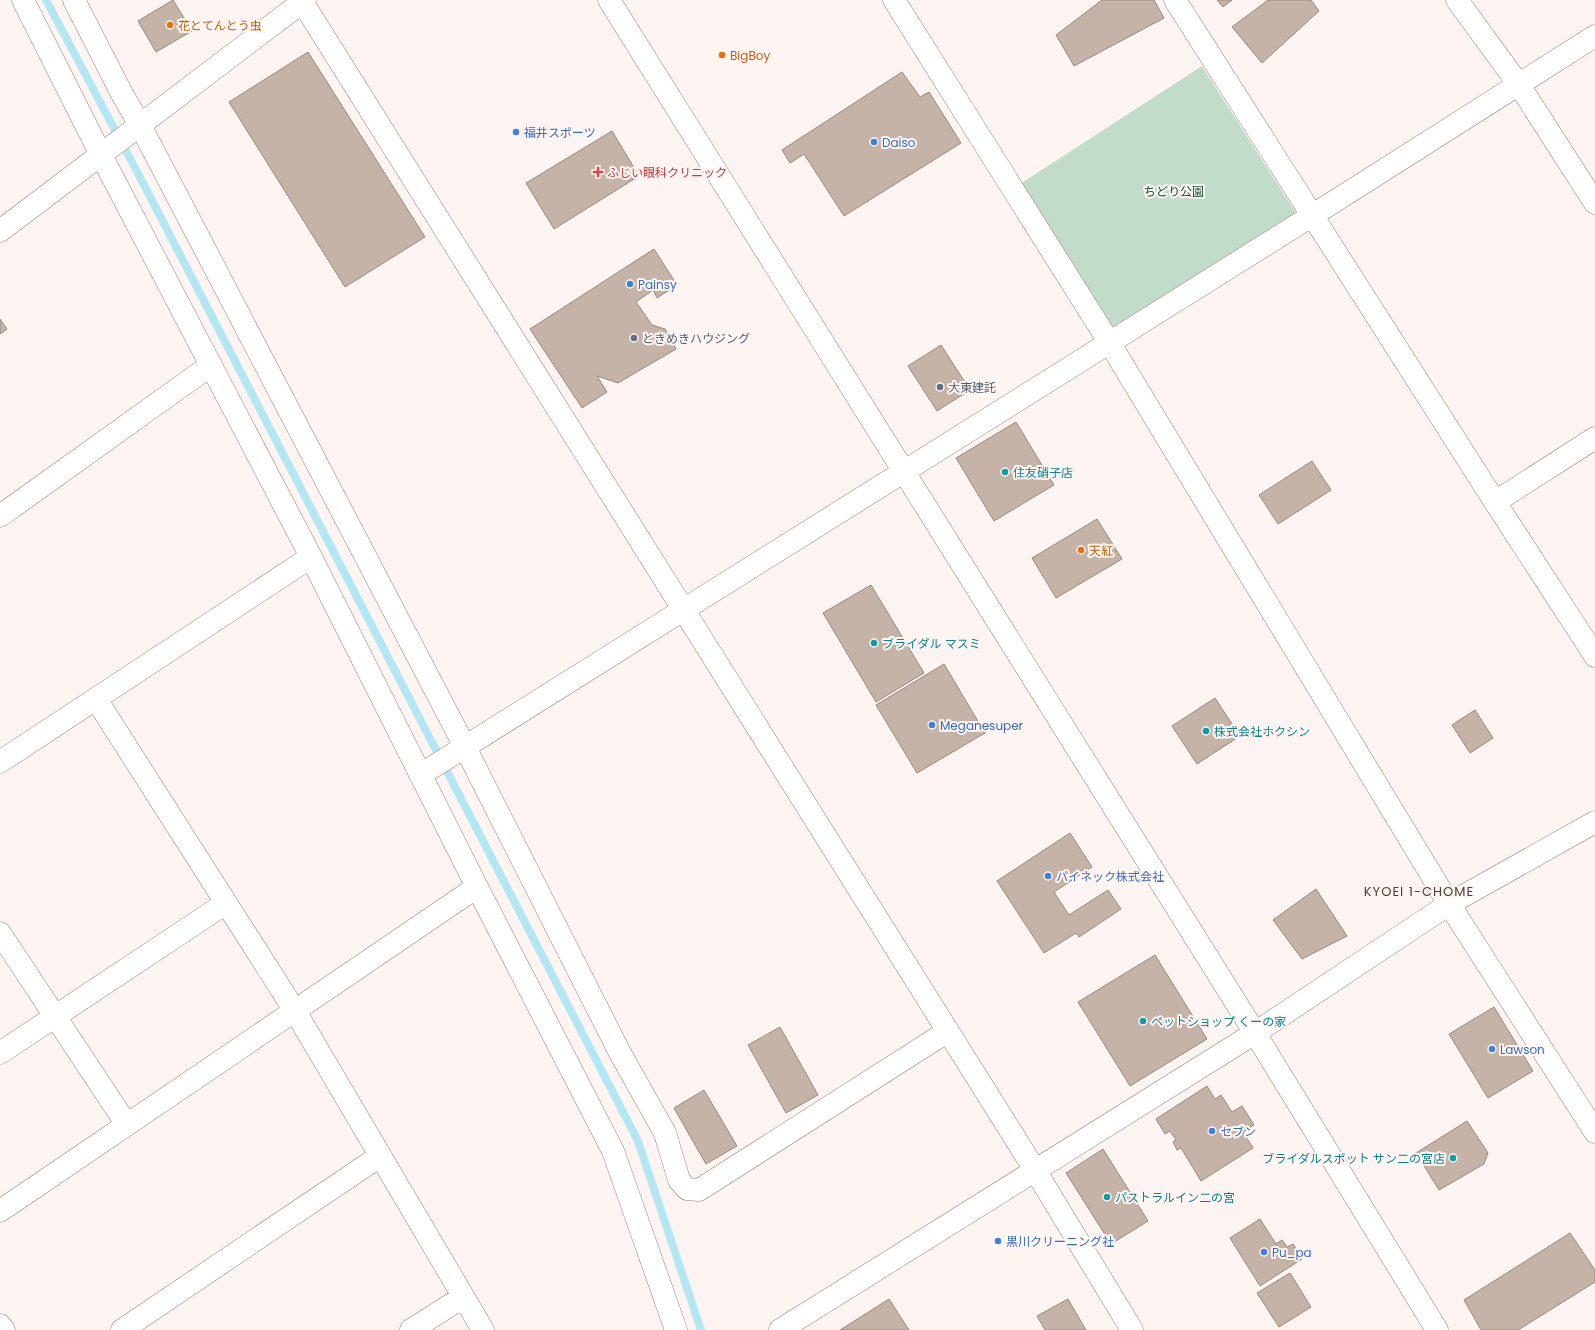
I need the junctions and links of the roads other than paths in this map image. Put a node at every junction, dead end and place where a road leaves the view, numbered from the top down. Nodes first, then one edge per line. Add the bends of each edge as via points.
1 (23, 0) edge
2 (74, 0) edge
3 (609, 0) edge
4 (894, 0) edge
5 (1175, 0) edge
6 (1456, 0) edge
7 (303, 1) edge
8 (1595, 36) edge
9 (1519, 85) junction
10 (140, 125) junction
11 (101, 155) junction
12 (1595, 203) edge
13 (1313, 215) junction
14 (0, 231) edge
15 (1109, 342) junction
16 (211, 365) junction
17 (1595, 438) edge
18 (904, 471) junction
19 (1495, 502) junction
20 (0, 516) edge
21 (310, 557) junction
22 (684, 610) junction
23 (1595, 656) edge
24 (96, 699) junction
25 (465, 747) junction
26 (0, 762) edge
27 (420, 774) junction
28 (1595, 822) edge
29 (477, 887) junction
30 (226, 903) junction
31 (1449, 904) junction
32 (0, 933) edge
33 (295, 1011) junction
34 (56, 1016) junction
35 (948, 1031) junction
36 (1255, 1032) junction
37 (0, 1053) edge
38 (127, 1125) junction
39 (1595, 1132) edge
40 (380, 1156) junction
41 (1036, 1170) junction
42 (0, 1211) edge
43 (463, 1297) junction
44 (0, 1325) edge
45 (4, 1330) edge
46 (122, 1330) edge
47 (411, 1330) edge
48 (483, 1330) edge
49 (676, 1330) edge
50 (780, 1330) edge
51 (1132, 1330) edge
52 (1437, 1330) edge

1 - 11 street
2 - 10 street
3 - 18 street
4 - 15 street
5 - 13 street
6 - 9 street
7 - 10 street
7 - 22 street
8 - 9 street
9 - 12 street
9 - 13 street
10 - 11 street
10 - 25 street
11 - 14 street
11 - 16 street
13 - 15 street
13 - 19 street
15 - 18 street
15 - 31 street
16 - 20 street
16 - 21 street
17 - 19 street
18 - 22 street
18 - 36 street
19 - 23 street
21 - 24 street
21 - 27 street
22 - 25 street
22 - 35 street
24 - 26 street
24 - 30 street
25 - 27 street
25 - 35 street via 620,1053 665,1133 679,1180 687,1189 699,1190
27 - 29 street
28 - 31 street
29 - 33 street
29 - 49 street via 613,1152
30 - 33 street
30 - 34 street
31 - 36 street
31 - 39 street
32 - 34 street
33 - 38 street
33 - 40 street
34 - 37 street
34 - 38 street
35 - 41 street
36 - 41 street
36 - 52 street
38 - 42 street
40 - 43 street
40 - 46 street
41 - 50 street
41 - 51 street
43 - 47 street
43 - 48 street
44 - 45 street

